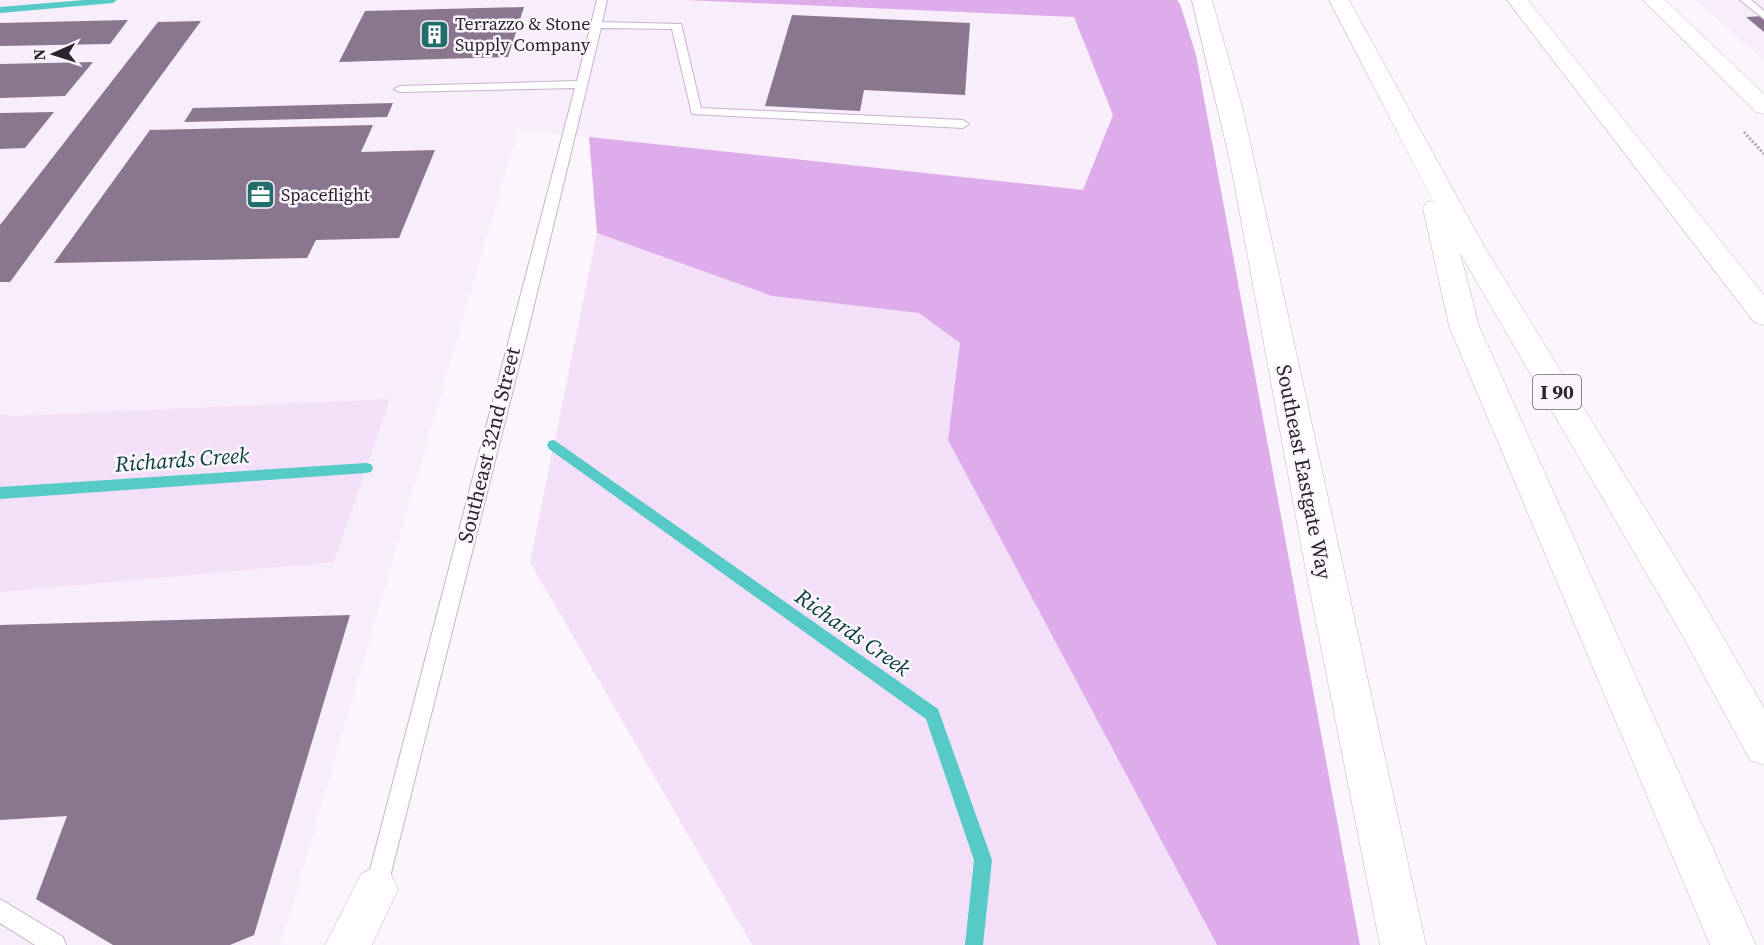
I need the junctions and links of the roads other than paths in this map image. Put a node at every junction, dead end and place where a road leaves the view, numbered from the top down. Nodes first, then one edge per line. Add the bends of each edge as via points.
1 (602, 0) edge
2 (1202, 0) edge
3 (1339, 0) edge
4 (1517, 0) edge
5 (1653, 0) edge
6 (1745, 0) edge
7 (1764, 16) edge
8 (596, 25) junction
9 (582, 84) junction
10 (400, 89) dead end
11 (1764, 107) edge
12 (963, 124) dead end
13 (1424, 160) junction
14 (1764, 315) edge
15 (1764, 746) edge
16 (376, 889) joint
17 (0, 910) edge
18 (55, 945) edge
19 (348, 945) edge
20 (1403, 945) edge
21 (1733, 945) edge

1 - 8 lane, Southeast 32nd Street
2 - 20 main road, Southeast Eastgate Way via 1250,201
3 - 13 main road, I 90
4 - 14 main road
5 - 11 main road
6 - 7 lane
8 - 9 lane, Southeast 32nd Street
8 - 12 lane via 677,26 696,111
9 - 10 lane
9 - 16 lane, Southeast 32nd Street
13 - 15 main road, I 90 via 1470,246
13 - 21 main road via 1464,326
16 - 19 main road
17 - 18 lane

